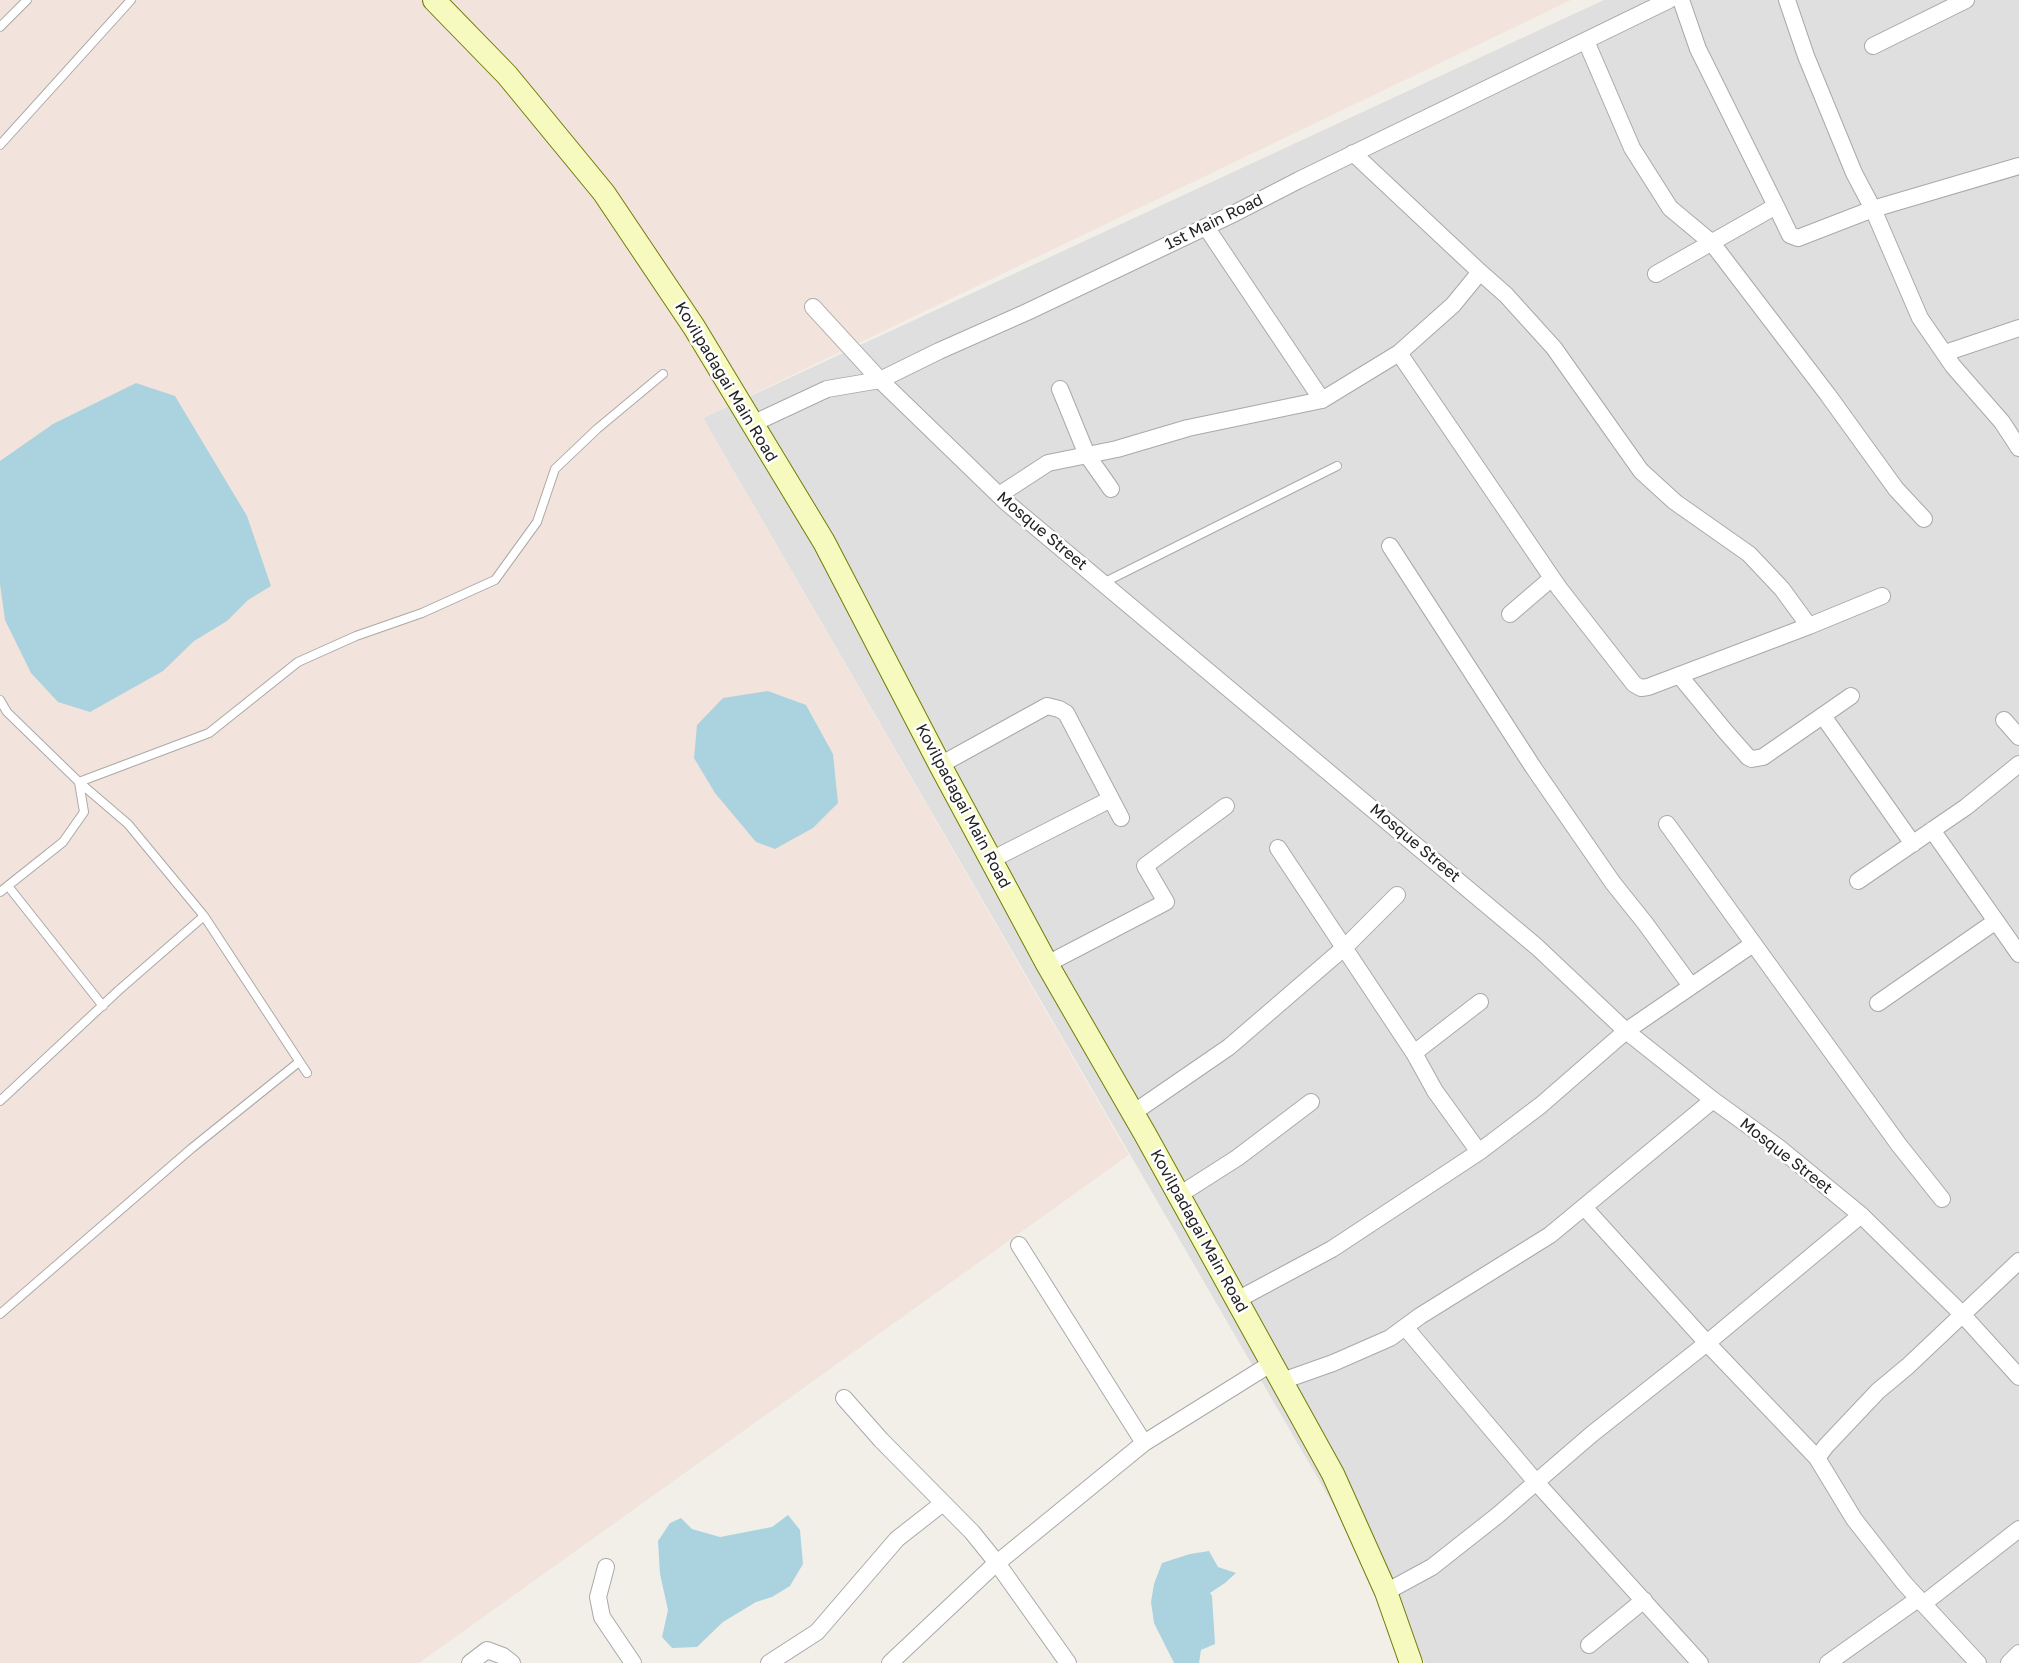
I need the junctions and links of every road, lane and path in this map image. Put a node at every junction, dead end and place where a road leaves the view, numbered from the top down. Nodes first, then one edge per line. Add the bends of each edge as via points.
1 (27, 0) edge
2 (131, 0) edge
3 (434, 0) edge
4 (1669, 0) edge
5 (1681, 0) edge
6 (1787, 0) edge
7 (1966, 0) edge
8 (0, 27) edge
9 (1586, 41) junction
10 (1873, 46) dead end
11 (0, 145) edge
12 (1353, 153) junction
13 (2019, 166) edge
14 (1776, 206) junction
15 (1873, 209) junction
16 (1206, 227) junction
17 (1712, 243) junction
18 (1480, 272) junction
19 (1656, 274) dead end
20 (813, 307) dead end
21 (2019, 328) edge
22 (1399, 353) junction
23 (1945, 353) junction
24 (663, 374) dead end
25 (880, 380) junction
26 (1060, 390) dead end
27 (1322, 400) junction
28 (752, 423) junction
29 (2019, 448) edge
30 (1087, 455) junction
31 (1337, 466) dead end
32 (1111, 489) dead end
33 (999, 495) junction
34 (1924, 519) dead end
35 (1390, 546) dead end
36 (1552, 578) junction
37 (1103, 583) junction
38 (1882, 596) dead end
39 (1510, 614) dead end
40 (1809, 626) junction
41 (1679, 675) junction
42 (1851, 696) dead end
43 (0, 700) edge
44 (1823, 716) junction
45 (2004, 720) dead end
46 (2019, 737) edge
47 (2019, 764) edge
48 (940, 765) junction
49 (79, 782) junction
50 (1111, 799) junction
51 (1226, 806) dead end
52 (1121, 818) dead end
53 (1666, 825) dead end
54 (1932, 830) junction
55 (1912, 844) junction
56 (1278, 848) dead end
57 (991, 860) junction
58 (1858, 881) dead end
59 (8, 886) junction
60 (0, 892) edge
61 (1397, 895) dead end
62 (204, 916) junction
63 (1996, 921) junction
64 (1753, 944) junction
65 (1345, 947) junction
66 (2019, 954) edge
67 (1047, 964) junction
68 (1691, 986) junction
69 (1479, 1002) dead end
70 (1878, 1003) dead end
71 (103, 1006) junction
72 (1626, 1031) junction
73 (1414, 1053) junction
74 (299, 1062) junction
75 (307, 1073) dead end
76 (1713, 1100) junction
77 (0, 1101) edge
78 (1311, 1102) dead end
79 (1133, 1113) junction
80 (1479, 1152) junction
81 (1179, 1195) junction
82 (1942, 1199) dead end
83 (1584, 1207) junction
84 (1861, 1215) junction
85 (1019, 1245) dead end
86 (2019, 1261) edge
87 (1237, 1300) junction
88 (0, 1314) edge
89 (1962, 1314) junction
90 (1405, 1327) junction
91 (1707, 1343) junction
92 (1277, 1372) junction
93 (2019, 1377) edge
94 (844, 1398) dead end
95 (1144, 1443) junction
96 (1817, 1458) junction
97 (1536, 1482) junction
98 (943, 1503) junction
99 (2019, 1529) edge
100 (997, 1563) junction
101 (606, 1567) dead end
102 (1386, 1592) junction
103 (1644, 1600) junction
104 (1921, 1602) junction
105 (1589, 1645) dead end
106 (2019, 1653) edge
107 (1061, 1661) edge
108 (470, 1663) edge
109 (512, 1663) edge
110 (633, 1663) edge
111 (769, 1663) edge
112 (890, 1663) edge
113 (1411, 1663) edge
114 (1700, 1663) edge
115 (1828, 1663) edge
116 (1978, 1663) edge
117 (2009, 1663) edge

1 - 8 lane
2 - 11 lane
3 - 28 main road, Kovilpadagai Main Road via 507,75 604,194 694,327
4 - 9 street, 1st Main Road
5 - 14 street via 1698,49
6 - 15 street via 1854,173
7 - 10 street
9 - 12 street, 1st Main Road
9 - 17 street via 1632,148 1670,208
12 - 16 street, 1st Main Road
12 - 18 street
13 - 15 street
14 - 15 street via 1790,235 1798,238
14 - 17 street
15 - 23 street via 1920,318
16 - 25 street, 1st Main Road
16 - 27 street
17 - 19 street
17 - 34 street via 1896,489
18 - 22 street via 1453,305
18 - 40 street via 1554,348 1641,471 1675,502 1749,554
20 - 25 street, Mosque Street
21 - 23 street
22 - 27 street
22 - 36 street
23 - 29 street
24 - 49 lane via 555,469 537,522 495,580 298,662 209,733
25 - 28 street, 1st Main Road via 827,389
25 - 33 street, Mosque Street
26 - 30 street
27 - 30 street via 1188,428
28 - 48 main road, Kovilpadagai Main Road via 824,542
30 - 32 street
30 - 33 street via 1048,464
31 - 37 lane
33 - 37 street, Mosque Street
35 - 68 street via 1547,787
36 - 39 street
36 - 41 street via 1634,684 1648,687
37 - 72 street, Mosque Street via 1537,947
38 - 40 street
40 - 41 street
41 - 44 street via 1752,759 1762,757
42 - 44 street
43 - 49 lane via 7,712
44 - 55 street
45 - 46 street
47 - 54 street
48 - 50 street via 1047,706 1066,713
48 - 57 main road, Kovilpadagai Main Road
49 - 59 lane via 84,812 63,842
49 - 62 lane via 128,824
50 - 52 street
50 - 57 street
51 - 67 street via 1145,866 1166,902
53 - 64 street
54 - 55 street
54 - 63 street
55 - 58 street
56 - 65 street
57 - 67 main road, Kovilpadagai Main Road
59 - 60 lane
59 - 71 lane
61 - 65 street
62 - 71 lane
62 - 74 lane
63 - 66 street
63 - 70 street
64 - 68 street
64 - 82 street
65 - 73 street
65 - 79 street via 1228,1047
67 - 79 main road, Kovilpadagai Main Road
68 - 72 street
69 - 73 street
71 - 77 lane
72 - 76 street, Mosque Street
72 - 80 street via 1541,1105
73 - 80 street via 1435,1091
74 - 75 lane
74 - 88 lane via 192,1148
76 - 83 street
76 - 84 street, Mosque Street
78 - 81 street via 1238,1158
79 - 81 main road, Kovilpadagai Main Road
80 - 87 street via 1332,1249
81 - 87 main road, Kovilpadagai Main Road
83 - 90 street via 1550,1235
83 - 91 street
84 - 89 street, Mosque Street
84 - 91 street
85 - 95 street
86 - 89 street
87 - 92 main road, Kovilpadagai Main Road
89 - 93 street, Mosque Street
89 - 96 street via 1878,1391
90 - 92 street via 1390,1338 1333,1363
90 - 97 street
91 - 96 street
91 - 97 street
92 - 95 street
92 - 102 main road, Kovilpadagai Main Road via 1334,1474
94 - 98 street
95 - 100 street
96 - 104 street via 1854,1519
97 - 102 street via 1432,1568
97 - 103 street
98 - 100 street
98 - 111 street via 897,1539 817,1632
99 - 104 street
100 - 107 street
100 - 112 street
101 - 110 street via 598,1597 602,1617
102 - 113 main road, Kovilpadagai Main Road
103 - 105 street
103 - 114 street
104 - 115 street
104 - 116 street
106 - 117 street
108 - 109 street via 487,1650

